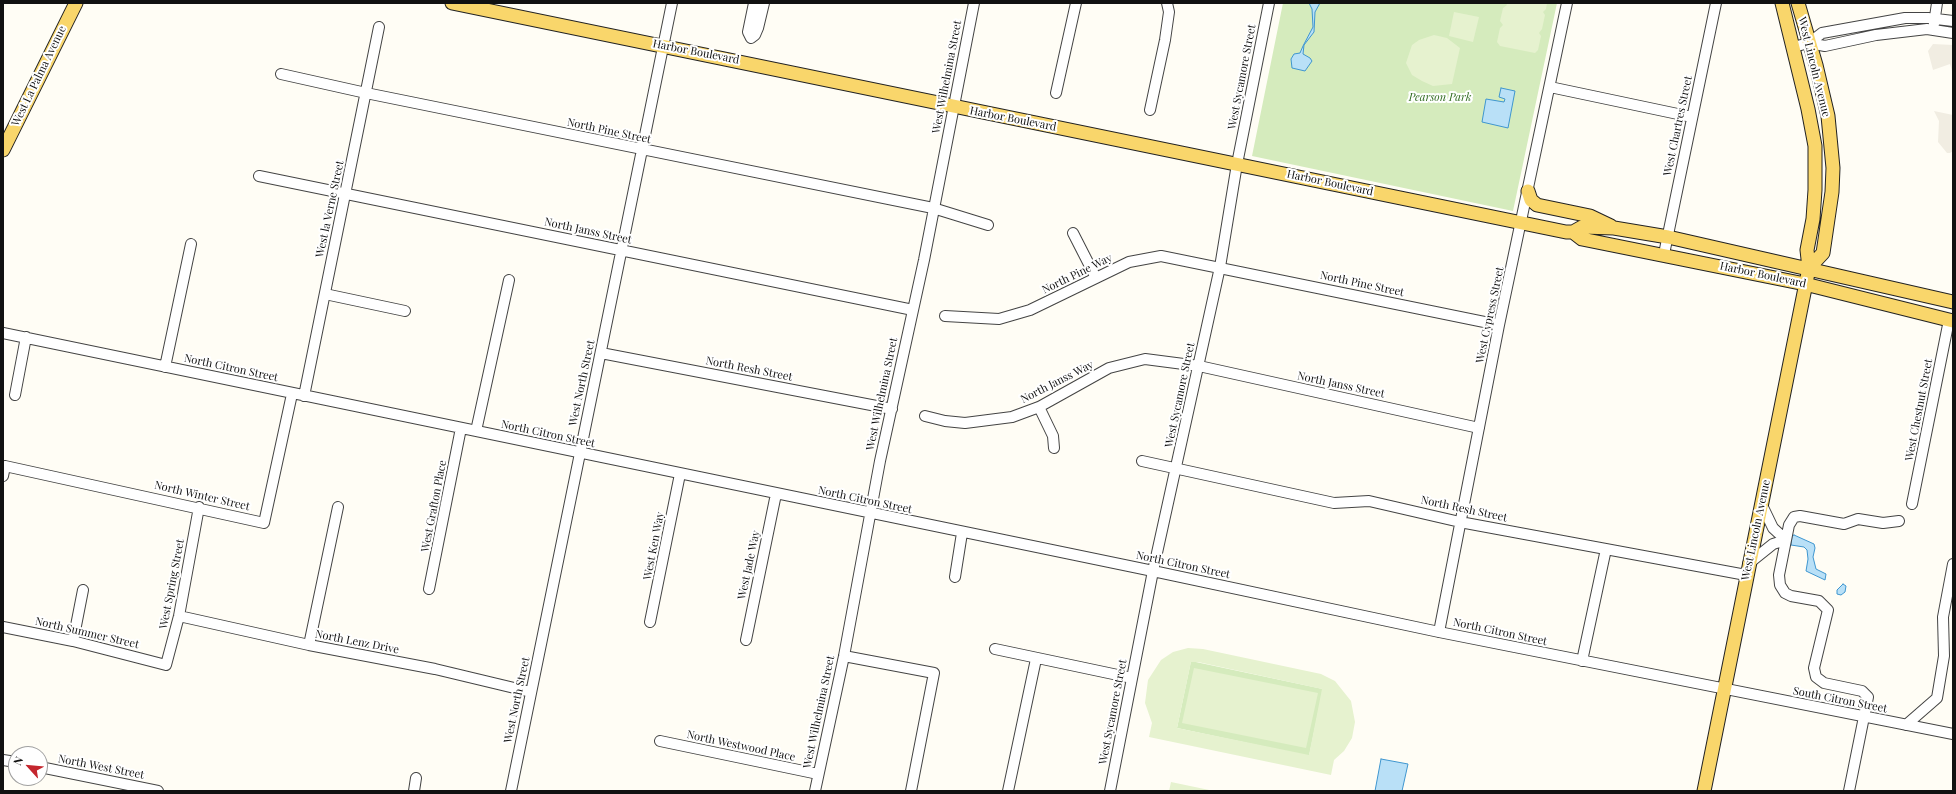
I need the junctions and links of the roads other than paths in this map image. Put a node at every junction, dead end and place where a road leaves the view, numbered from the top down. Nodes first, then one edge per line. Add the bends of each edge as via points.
1 (76, 3) edge
2 (452, 3) edge
3 (672, 3) edge
4 (754, 3) edge
5 (764, 3) edge
6 (974, 3) edge
7 (1076, 3) edge
8 (1166, 3) edge
9 (1269, 3) edge
10 (1567, 3) edge
11 (1716, 3) edge
12 (1782, 3) edge
13 (1798, 3) edge
14 (1937, 3) edge
15 (1934, 18) junction
16 (1953, 21) edge
17 (379, 27) dead end
18 (1933, 30) junction
19 (1953, 33) edge
20 (1809, 43) junction
21 (664, 46) junction
22 (1793, 47) junction
23 (281, 74) dead end
24 (1550, 87) junction
25 (366, 93) junction
26 (1056, 93) dead end
27 (954, 107) junction
28 (1150, 110) dead end
29 (1692, 117) junction
30 (3, 150) edge
31 (642, 150) junction
32 (1237, 164) junction
33 (259, 176) dead end
34 (1528, 191) junction
35 (345, 194) junction
36 (933, 208) junction
37 (1521, 223) junction
38 (988, 225) dead end
39 (1614, 228) junction
40 (1573, 232) junction
41 (1073, 233) dead end
42 (1668, 237) junction
43 (191, 244) dead end
44 (622, 250) junction
45 (1664, 254) junction
46 (1220, 267) junction
47 (1809, 268) junction
48 (1096, 278) junction
49 (509, 280) dead end
50 (1805, 284) junction
51 (325, 294) junction
52 (1953, 302) edge
53 (913, 310) junction
54 (405, 311) dead end
55 (945, 316) dead end
56 (1951, 321) edge
57 (1499, 325) junction
58 (3, 333) edge
59 (26, 338) junction
60 (600, 353) junction
61 (1199, 366) junction
62 (165, 367) junction
63 (292, 394) junction
64 (15, 396) dead end
65 (304, 396) junction
66 (1039, 407) junction
67 (892, 409) junction
68 (925, 416) dead end
69 (461, 428) junction
70 (1479, 428) junction
71 (476, 431) junction
72 (1054, 448) dead end
73 (580, 453) junction
74 (1142, 461) dead end
75 (1177, 469) junction
76 (680, 474) junction
77 (3, 476) edge
78 (776, 494) junction
79 (1761, 503) junction
80 (1912, 504) dead end
81 (199, 507) junction
82 (338, 507) dead end
83 (871, 514) junction
84 (1899, 521) dead end
85 (1460, 522) junction
86 (962, 533) junction
87 (1786, 540) junction
88 (1606, 549) junction
89 (1953, 564) edge
90 (1747, 570) junction
91 (1153, 571) junction
92 (956, 577) dead end
93 (429, 589) dead end
94 (83, 590) dead end
95 (179, 616) junction
96 (650, 622) dead end
97 (3, 627) edge
98 (1439, 632) junction
99 (746, 640) dead end
100 (73, 641) junction
101 (309, 645) junction
102 (995, 649) dead end
103 (844, 656) junction
104 (1036, 659) junction
105 (1582, 661) junction
106 (166, 665) joint
107 (1132, 678) junction
108 (1723, 689) junction
109 (531, 692) junction
110 (1865, 716) junction
111 (1906, 725) junction
112 (1953, 734) edge
113 (660, 741) dead end
114 (48, 769) edge
115 (818, 774) junction
116 (416, 778) dead end
117 (112, 787) edge
118 (158, 791) edge
119 (414, 791) edge
120 (511, 791) edge
121 (815, 791) edge
122 (912, 791) edge
123 (1008, 791) edge
124 (1110, 791) edge
125 (1704, 791) edge
126 (1850, 791) edge

1 - 30 main road, West La Palma Avenue
2 - 21 main road, Harbor Boulevard
3 - 21 street, West North Street
4 - 5 street via 748,32 751,38 758,28
6 - 27 street, West Wilhelmina Street
7 - 26 street
8 - 28 street via 1169,12 1167,26
9 - 32 street, West Sycamore Street
10 - 24 street, West Cypress Street
11 - 29 street, West Chartres Street
12 - 22 main road, West Lincoln Avenue
13 - 20 main road, West Lincoln Avenue
14 - 15 street
15 - 16 street
15 - 18 street
15 - 20 street via 1905,18 1822,33
17 - 25 street, West la Verne Street
18 - 19 street
18 - 20 street via 1903,31 1825,46
20 - 22 street
20 - 47 main road, West Lincoln Avenue via 1828,116 1833,168 1823,252
21 - 27 main road, Harbor Boulevard
21 - 31 street, West North Street
22 - 47 main road, West Lincoln Avenue via 1815,146 1813,219 1807,250
23 - 25 street, North Pine Street
24 - 29 street
24 - 34 street, West Cypress Street
25 - 31 street, North Pine Street
25 - 35 street, West la Verne Street
27 - 32 main road, Harbor Boulevard
27 - 36 street, West Wilhelmina Street
29 - 42 street, West Chartres Street
31 - 36 street, North Pine Street
31 - 44 street, West North Street
32 - 37 main road, Harbor Boulevard
32 - 46 street, West Sycamore Street
33 - 35 street, North Janss Street
34 - 37 street, West Cypress Street
34 - 39 main road via 1531,200 1537,205 1590,216
35 - 44 street, North Janss Street
35 - 51 street, West la Verne Street
36 - 38 street, North Pine Street
36 - 53 street, West Wilhelmina Street
37 - 40 main road, Harbor Boulevard
37 - 57 street, West Cypress Street
39 - 40 main road, Harbor Boulevard via 1582,227
39 - 42 main road, Harbor Boulevard
40 - 45 main road, Harbor Boulevard via 1582,239
41 - 48 street
42 - 45 street, West Chartres Street
42 - 47 main road, Harbor Boulevard
43 - 62 street
44 - 53 street, North Janss Street
44 - 60 street, West North Street
45 - 50 main road, Harbor Boulevard
46 - 48 street, North Pine Way via 1161,256 1130,262
46 - 57 street, North Pine Street
46 - 61 street, West Sycamore Street
47 - 50 main road, West Lincoln Avenue
47 - 52 main road, Harbor Boulevard
48 - 55 street, North Pine Way via 1030,310 999,319
49 - 71 street
50 - 56 main road, Harbor Boulevard
50 - 79 main road, West Lincoln Avenue
51 - 54 street
51 - 65 street, West la Verne Street
53 - 67 street, West Wilhelmina Street
56 - 80 street, West Chestnut Street
57 - 70 street, West Cypress Street
58 - 59 street, North Citron Street
59 - 62 street, North Citron Street
59 - 64 street
60 - 67 street, North Resh Street
60 - 73 street, West North Street
61 - 66 street, North Janss Way via 1145,360 1109,368
61 - 70 street, North Janss Street
61 - 75 street, West Sycamore Street
62 - 63 street, North Citron Street
63 - 65 street, North Citron Street
63 - 81 street, North Winter Street via 264,523
65 - 69 street, North Citron Street
66 - 68 street, North Janss Way via 1012,417 983,422 952,422
66 - 72 street via 1053,436
67 - 83 street, West Wilhelmina Street
69 - 71 street, North Citron Street
69 - 93 street, West Grafton Place
70 - 85 street, West Cypress Street
71 - 73 street, North Citron Street
73 - 76 street, North Citron Street
73 - 109 street, West North Street
74 - 75 street, North Resh Street
75 - 85 street, North Resh Street via 1334,503 1370,501
75 - 91 street, West Sycamore Street
76 - 78 street, North Citron Street
76 - 96 street, West Ken Way
77 - 81 street, North Winter Street via 5,466
78 - 83 street, North Citron Street
78 - 99 street, West Jade Way
79 - 87 street via 1773,528
79 - 90 main road, West Lincoln Avenue
81 - 95 street, West Spring Street
82 - 101 street
83 - 86 street, North Citron Street
83 - 103 street, West Wilhelmina Street
84 - 87 street via 1882,523 1858,518 1844,524 1796,516 1790,522
85 - 88 street, North Resh Street
85 - 98 street, West Cypress Street
86 - 91 street, North Citron Street
86 - 92 street
87 - 90 street via 1773,544
87 - 110 street via 1778,578 1781,588 1789,595 1821,602 1828,612 1814,668 1816,677 1824,683 1864,692 1868,697
88 - 90 street, North Resh Street
88 - 105 street
89 - 111 street via 1943,617 1944,656 1937,698
90 - 108 main road, West Lincoln Avenue
91 - 98 street, North Citron Street
91 - 107 street, West Sycamore Street
94 - 100 street
95 - 101 street, North Lenz Drive
95 - 106 street, West Spring Street
97 - 100 street, North Summer Street
98 - 105 street, North Citron Street
100 - 106 street, North Summer Street
101 - 109 street, North Lenz Drive via 435,669
102 - 104 street
103 - 115 street, West Wilhelmina Street
103 - 122 street via 934,673
104 - 107 street
104 - 123 street
105 - 108 street, North Citron Street
107 - 124 street, West Sycamore Street
108 - 110 street, South Citron Street
108 - 125 main road, West Lincoln Avenue
109 - 120 street, West North Street
110 - 111 street, South Citron Street
110 - 126 street
111 - 112 street, South Citron Street
113 - 115 street, North Westwood Place
114 - 117 street, North West Street
115 - 121 street, West Wilhelmina Street
116 - 119 street
117 - 118 street, North West Street

